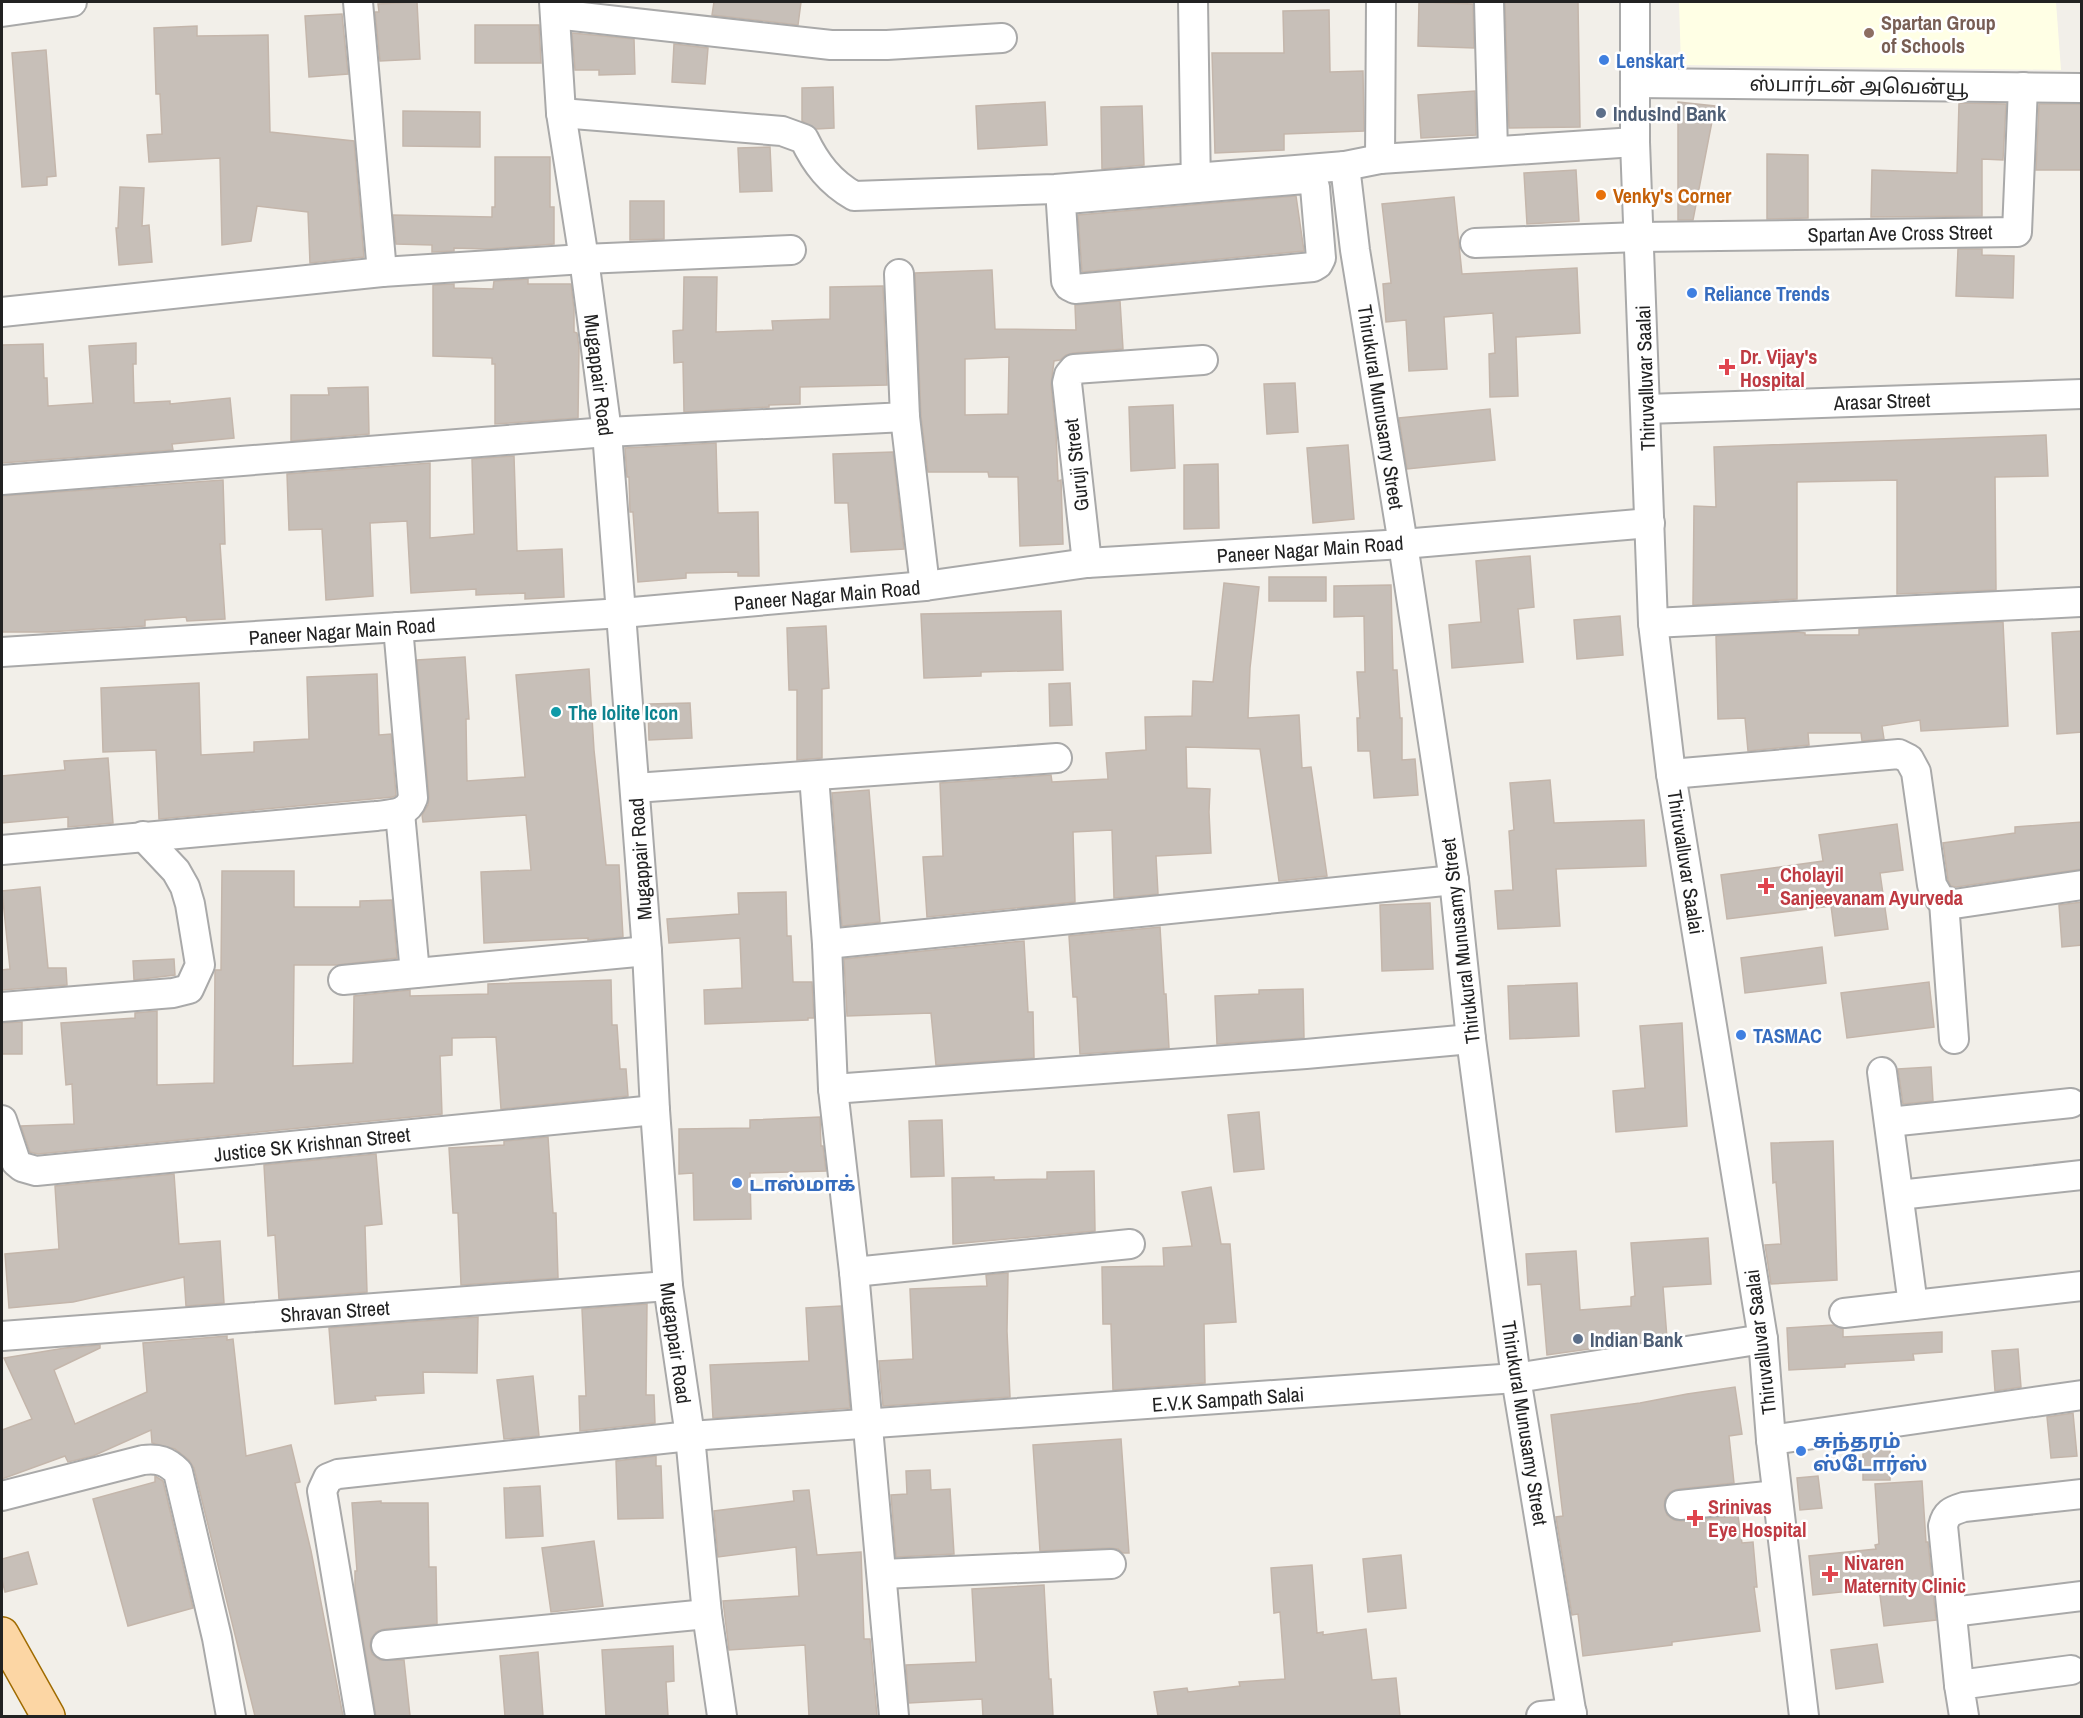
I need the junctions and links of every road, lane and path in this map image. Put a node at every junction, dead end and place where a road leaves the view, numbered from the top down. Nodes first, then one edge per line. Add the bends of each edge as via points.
1 (72, 2) edge
2 (358, 2) edge
3 (1193, 2) edge
4 (1381, 2) edge
5 (1489, 2) edge
6 (1635, 2) edge
7 (554, 8) edge
8 (2, 12) edge
9 (1002, 38) dead end
10 (1636, 82) junction
11 (2023, 87) junction
12 (2082, 88) edge
13 (561, 113) junction
14 (1635, 142) junction
15 (1493, 151) junction
16 (1380, 159) junction
17 (1345, 166) junction
18 (1196, 183) junction
19 (1352, 226) junction
20 (1318, 229) junction
21 (1639, 237) junction
22 (1474, 243) dead end
23 (791, 250) dead end
24 (584, 259) junction
25 (382, 272) junction
26 (899, 274) dead end
27 (2, 312) edge
28 (1203, 360) dead end
29 (2082, 394) edge
30 (1646, 409) junction
31 (905, 417) junction
32 (607, 432) junction
33 (2, 480) edge
34 (1650, 523) junction
35 (1403, 544) junction
36 (1088, 563) junction
37 (925, 586) junction
38 (2080, 603) dead end
39 (622, 613) junction
40 (1653, 623) junction
41 (398, 627) junction
42 (2, 652) edge
43 (1057, 758) dead end
44 (1671, 774) junction
45 (814, 776) junction
46 (635, 788) junction
47 (400, 813) junction
48 (143, 836) junction
49 (2, 850) edge
50 (1454, 879) junction
51 (2082, 885) edge
52 (1944, 902) junction
53 (827, 944) junction
54 (647, 951) junction
55 (416, 973) junction
56 (344, 980) dead end
57 (2, 1007) edge
58 (1471, 1039) junction
59 (1954, 1039) dead end
60 (1882, 1072) dead end
61 (833, 1089) junction
62 (2071, 1103) dead end
63 (655, 1110) junction
64 (2, 1120) edge
65 (1889, 1122) junction
66 (2082, 1175) edge
67 (1899, 1195) junction
68 (1130, 1244) dead end
69 (854, 1272) junction
70 (668, 1286) junction
71 (2082, 1286) edge
72 (1913, 1305) junction
73 (1844, 1313) dead end
74 (2, 1336) edge
75 (1763, 1339) junction
76 (1516, 1378) junction
77 (2082, 1395) edge
78 (867, 1425) junction
79 (690, 1436) junction
80 (1771, 1440) junction
81 (2082, 1494) edge
82 (1778, 1495) junction
83 (2, 1496) edge
84 (1680, 1505) dead end
85 (1111, 1564) dead end
86 (882, 1574) junction
87 (2082, 1596) edge
88 (1952, 1612) junction
89 (707, 1614) junction
90 (2, 1634) edge
91 (386, 1645) dead end
92 (2071, 1670) dead end
93 (1959, 1685) junction
94 (1572, 1715) edge
95 (48, 1716) edge
96 (231, 1716) edge
97 (360, 1716) edge
98 (722, 1716) edge
99 (894, 1716) edge
100 (1541, 1716) edge
101 (1804, 1716) edge
102 (1964, 1716) edge

1 - 8 street
2 - 25 street
3 - 18 street
4 - 16 street
5 - 15 street
6 - 10 street, Thiruvalluvar Saalai
7 - 9 street via 831,45
7 - 13 street, Mugappair Road
10 - 11 street, ஸ்பார்டன் அவென்யூ
10 - 14 street, Thiruvalluvar Saalai
11 - 12 street, ஸ்பார்டன் அவென்யூ
11 - 21 street, Spartan Ave Cross Street via 2017,232
13 - 18 street via 782,131 804,139 834,183 854,196
13 - 24 street, Mugappair Road
14 - 15 street
14 - 21 street, Thiruvalluvar Saalai
15 - 16 street
16 - 17 street
17 - 18 street
17 - 19 street, Thirukural Munusamy Street
18 - 20 street via 1311,181 1315,187
18 - 20 street via 1062,201 1069,286 1075,289 1312,267 1320,258
19 - 20 street
19 - 35 street, Thirukural Munusamy Street
21 - 22 street
21 - 30 street, Thiruvalluvar Saalai
23 - 24 street
24 - 25 street
24 - 32 street, Mugappair Road
25 - 27 street
26 - 31 street
28 - 36 street, Guruji Street via 1074,369 1069,375
29 - 30 street, Arasar Street
30 - 34 street, Thiruvalluvar Saalai
31 - 32 street
31 - 37 street
32 - 33 street
32 - 39 street, Mugappair Road
34 - 35 street, Paneer Nagar Main Road
34 - 40 street, Thiruvalluvar Saalai
35 - 36 street, Paneer Nagar Main Road
35 - 50 street, Thirukural Munusamy Street
36 - 37 street, Paneer Nagar Main Road
37 - 39 street, Paneer Nagar Main Road
38 - 40 street
39 - 41 street, Paneer Nagar Main Road
39 - 46 street, Mugappair Road
40 - 44 street, Thiruvalluvar Saalai
41 - 42 street, Paneer Nagar Main Road
41 - 47 street via 413,798 408,810
43 - 45 street
44 - 52 street via 1899,754 1909,759 1916,772 1932,885
44 - 75 street, Thiruvalluvar Saalai
45 - 46 street
45 - 53 street
46 - 54 street, Mugappair Road
47 - 48 street
47 - 55 street
48 - 49 street
48 - 57 street via 176,871 185,887 200,965 189,989
50 - 53 street
50 - 58 street, Thirukural Munusamy Street
51 - 52 street via 1954,904
52 - 59 street
53 - 61 street
54 - 55 street
54 - 63 street, Mugappair Road
55 - 56 street
58 - 61 street
58 - 76 street, Thirukural Munusamy Street
60 - 65 street
61 - 69 street
62 - 65 street
63 - 64 street, Justice SK Krishnan Street via 36,1171 16,1162
63 - 70 street, Mugappair Road
65 - 67 street
66 - 67 street
67 - 72 street
68 - 69 street
69 - 78 street
70 - 74 street, Shravan Street
70 - 79 street, Mugappair Road
71 - 72 street
72 - 73 street
75 - 76 street, E.V.K Sampath Salai
75 - 80 street, Thiruvalluvar Saalai
76 - 78 street, E.V.K Sampath Salai
76 - 94 street, Thirukural Munusamy Street
77 - 80 street
78 - 79 street, E.V.K Sampath Salai
78 - 86 street
79 - 89 street, Mugappair Road
79 - 97 street, E.V.K Sampath Salai via 328,1478 323,1484 323,1498
80 - 82 street, Thiruvalluvar Saalai
81 - 88 street via 1949,1511 1943,1526
82 - 84 street
82 - 101 street, Thiruvalluvar Saalai
83 - 96 street via 143,1460 162,1460 172,1466 178,1472
85 - 86 street
86 - 99 street
87 - 88 street
88 - 93 street
89 - 91 street
89 - 98 street, Mugappair Road
90 - 95 main road
92 - 93 street
93 - 102 street
94 - 100 street

